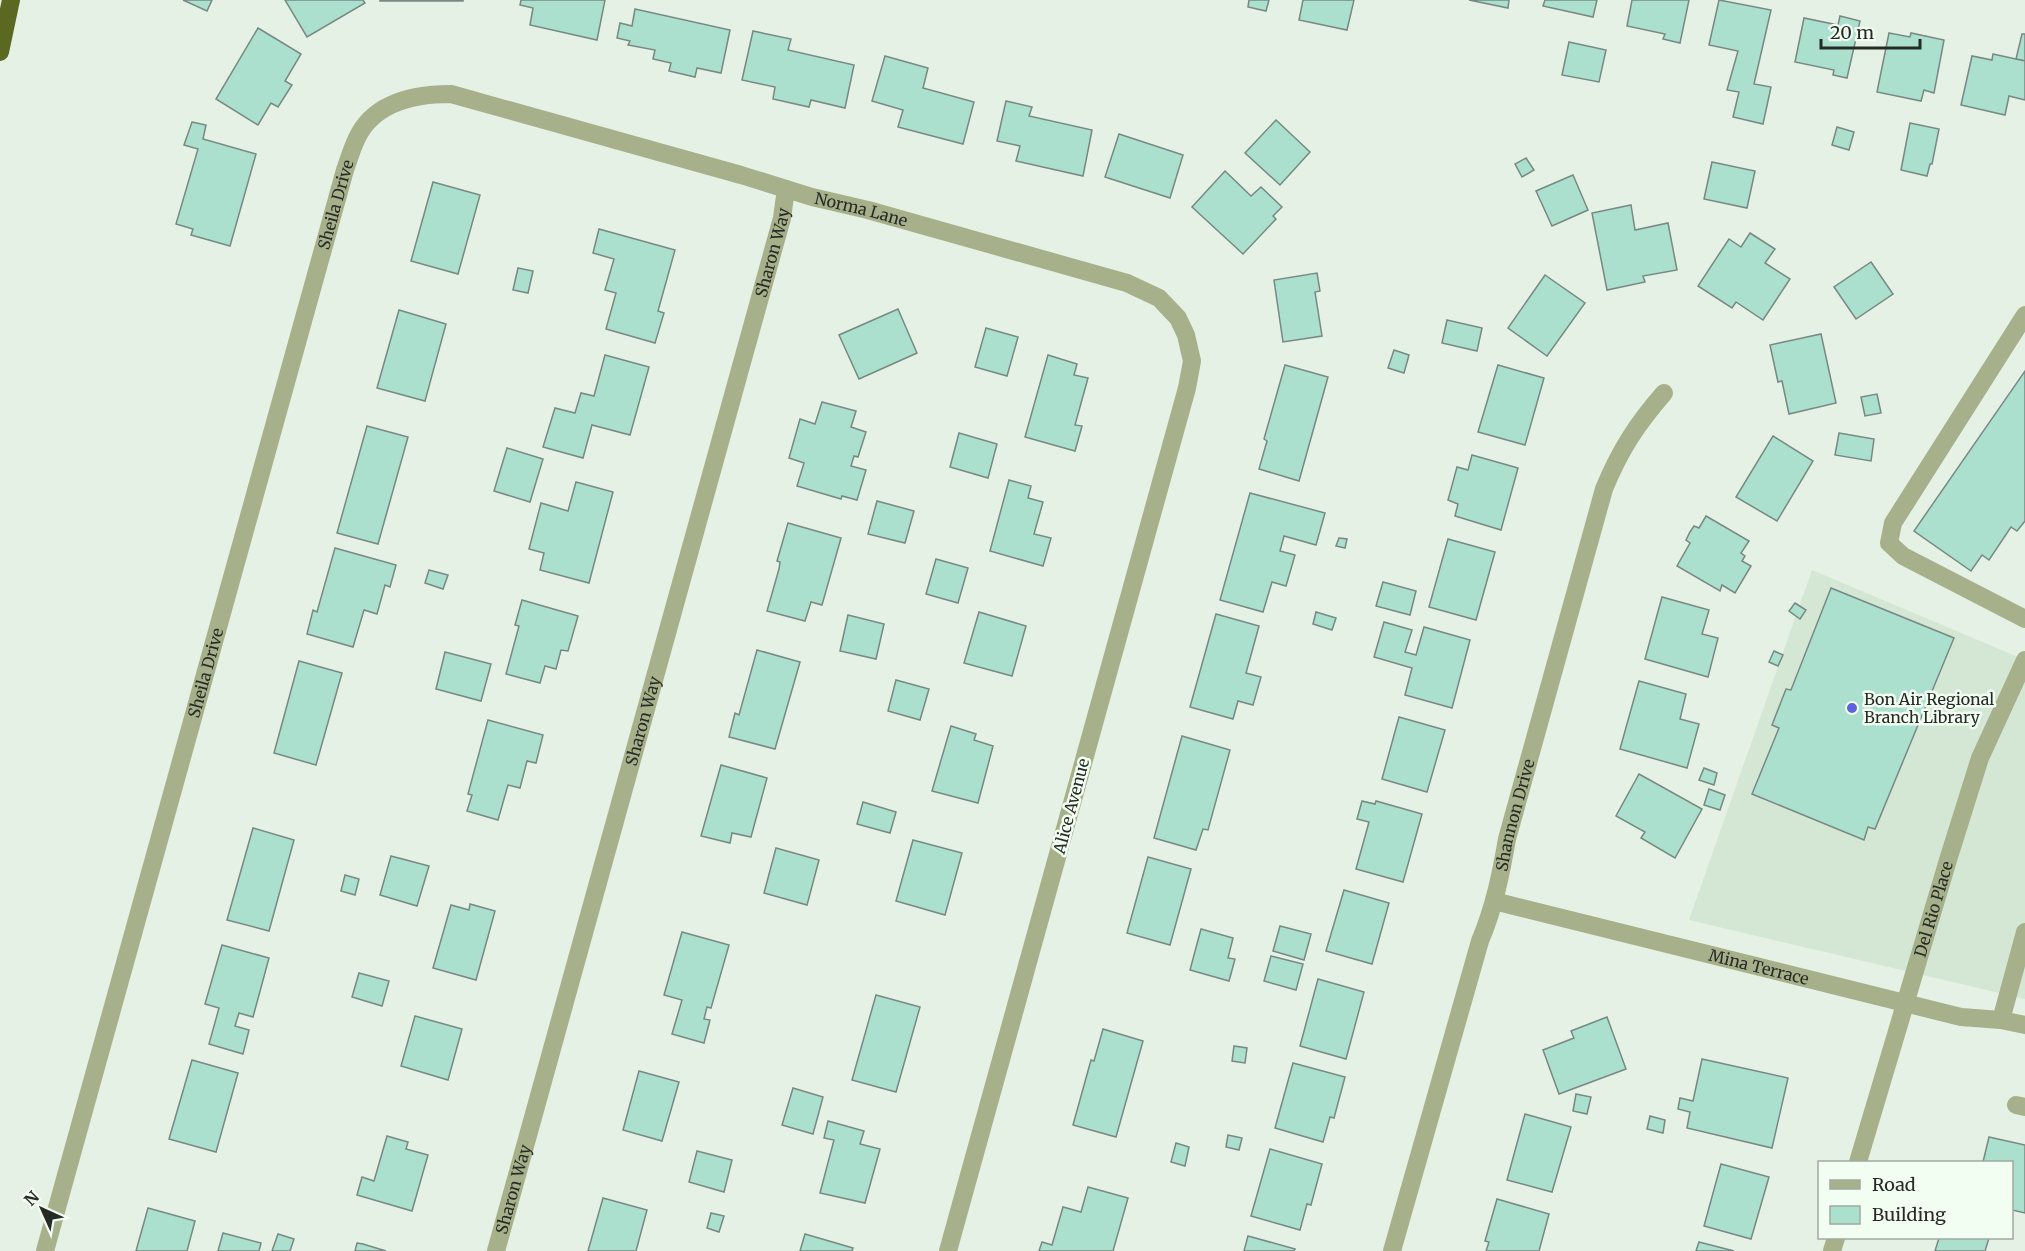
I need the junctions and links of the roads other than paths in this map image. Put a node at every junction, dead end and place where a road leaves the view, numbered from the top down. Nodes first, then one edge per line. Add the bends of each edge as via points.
1 (11, 0) edge
2 (0, 52) edge
3 (387, 107) joint
4 (786, 189) junction
5 (2025, 315) edge
6 (1192, 361) joint
7 (1664, 393) dead end
8 (2025, 619) edge
9 (2025, 660) edge
10 (1494, 901) junction
11 (2025, 933) edge
12 (1905, 1003) junction
13 (2001, 1020) junction
14 (2025, 1026) edge
15 (1858, 1161) edge
16 (45, 1251) edge
17 (496, 1251) edge
18 (948, 1251) edge
19 (1392, 1251) edge

1 - 2 highway
3 - 4 street, Norma Lane via 402,99 451,94
3 - 16 street, Sheila Drive via 369,120 357,138 345,170
4 - 6 street, Norma Lane via 1126,283 1159,298 1178,318
4 - 17 street, Sharon Way via 782,218
5 - 8 street via 1893,523 1889,543 1903,556
6 - 18 street, Alice Avenue
7 - 10 street, Shannon Drive via 1625,444 1604,489 1507,839
9 - 12 street, Del Rio Place via 1980,758
10 - 12 street, Mina Terrace
10 - 19 street, Shannon Drive via 1479,941
11 - 13 street
12 - 13 street, Mina Terrace via 1961,1017
12 - 15 street, Del Rio Place
13 - 14 street, Mina Terrace

